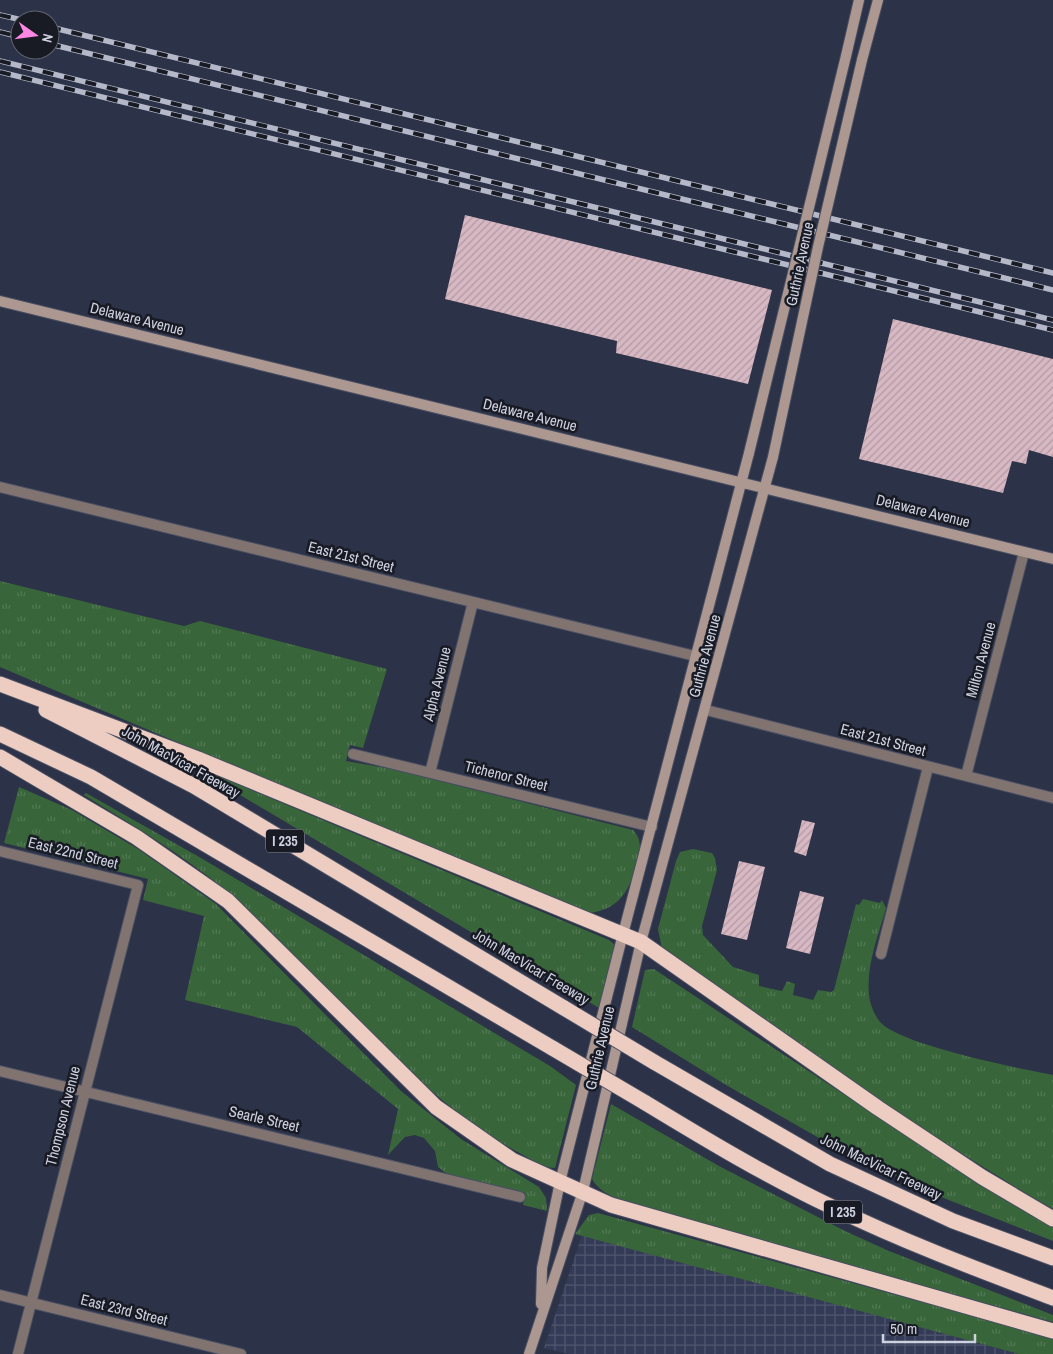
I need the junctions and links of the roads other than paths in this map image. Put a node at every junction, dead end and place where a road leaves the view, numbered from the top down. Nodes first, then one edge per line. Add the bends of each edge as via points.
1 (859, 0) edge
2 (878, 0) edge
3 (0, 300) edge
4 (742, 482) junction
5 (0, 487) edge
6 (766, 488) junction
7 (1024, 552) junction
8 (1053, 559) edge
9 (473, 602) junction
10 (695, 656) junction
11 (0, 685) edge
12 (706, 710) junction
13 (0, 734) edge
14 (354, 754) dead end
15 (0, 757) edge
16 (928, 768) junction
17 (430, 773) junction
18 (966, 776) junction
19 (1053, 798) edge
20 (652, 827) junction
21 (0, 851) edge
22 (138, 885) joint
23 (622, 934) junction
24 (640, 942) junction
25 (881, 954) dead end
26 (0, 1071) edge
27 (84, 1092) junction
28 (560, 1182) junction
29 (583, 1191) junction
30 (520, 1197) dead end
31 (1053, 1219) edge
32 (1053, 1258) edge
33 (0, 1295) edge
34 (1053, 1298) edge
35 (31, 1303) junction
36 (540, 1315) junction
37 (1053, 1331) edge
38 (18, 1354) edge
39 (241, 1354) edge
40 (529, 1354) edge

1 - 4 main road, Guthrie Avenue, bridge
2 - 6 main road, Guthrie Avenue, bridge via 818,247
3 - 4 main road, Delaware Avenue
4 - 6 main road, Delaware Avenue
4 - 10 main road, Guthrie Avenue
5 - 9 street, East 21st Street
6 - 7 main road, Delaware Avenue
6 - 12 main road, Guthrie Avenue
7 - 8 main road, Delaware Avenue
7 - 18 street, Milton Avenue
9 - 10 street, East 21st Street
9 - 17 street, Alpha Avenue
10 - 20 main road, Guthrie Avenue
11 - 23 highway via 198,759
11 - 32 highway, John MacVicar Freeway / I 235, bridge via 194,786 830,1164 953,1221
12 - 16 street, East 21st Street
12 - 24 main road, Guthrie Avenue
13 - 34 highway, I 235, bridge via 91,777 692,1132 831,1207 912,1244
14 - 17 street, Tichenor Street
15 - 28 highway via 136,837 228,901 436,1107 512,1160
16 - 18 street, East 21st Street
16 - 25 street
17 - 20 street, Tichenor Street
18 - 19 street, East 21st Street
20 - 23 main road, Guthrie Avenue
21 - 22 street, East 22nd Street
22 - 27 street, Thompson Avenue
23 - 24 highway
23 - 28 main road, Guthrie Avenue
24 - 29 main road, Guthrie Avenue
24 - 31 highway via 886,1113 982,1177
26 - 27 street, Searle Street
27 - 30 street, Searle Street
27 - 35 street, Thompson Avenue
28 - 29 highway
28 - 36 main road, Guthrie Avenue via 542,1268
29 - 36 main road, Guthrie Avenue
29 - 37 highway via 611,1206
33 - 35 street, East 23rd Street
35 - 38 street, Thompson Avenue
35 - 39 street, East 23rd Street
36 - 40 main road, Guthrie Avenue

